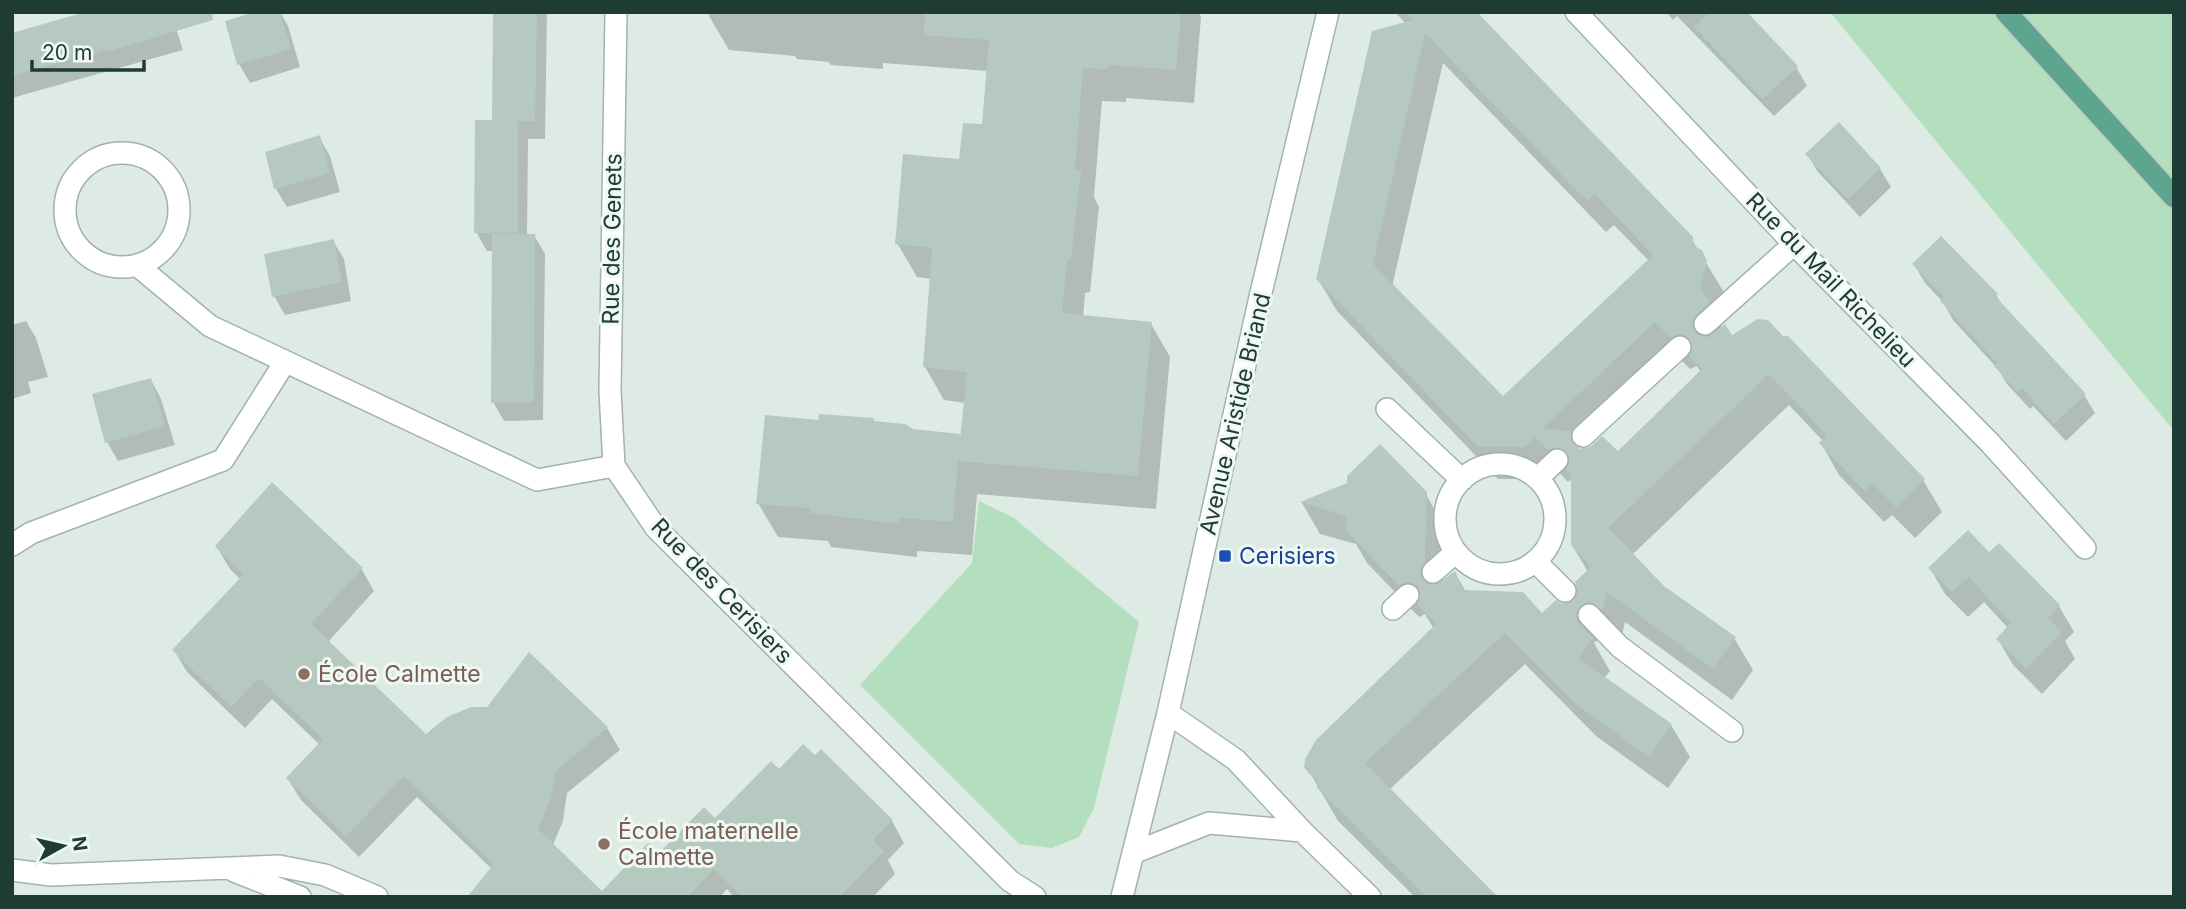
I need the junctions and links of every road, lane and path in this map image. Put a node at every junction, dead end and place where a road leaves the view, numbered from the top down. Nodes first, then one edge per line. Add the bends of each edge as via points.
1 (616, 12) edge
2 (1328, 12) edge
3 (1576, 12) edge
4 (2006, 12) edge
5 (2174, 197) edge
6 (1794, 244) junction
7 (138, 266) junction
8 (1705, 324) tunnel mouth
9 (1680, 347) tunnel mouth
10 (285, 362) junction
11 (1387, 409) dead end
12 (1583, 436) tunnel mouth
13 (1557, 460) tunnel mouth
14 (614, 466) junction
15 (1538, 478) junction
16 (1462, 480) junction
17 (12, 545) edge
18 (2085, 548) dead end
19 (1456, 552) junction
20 (1535, 561) junction
21 (1433, 572) tunnel mouth
22 (1565, 591) tunnel mouth
23 (1589, 615) tunnel mouth
24 (1168, 713) junction
25 (1732, 732) dead end
26 (1302, 831) junction
27 (1133, 853) junction
28 (229, 869) junction
29 (12, 870) edge
30 (300, 897) edge
31 (377, 897) edge
32 (1035, 897) edge
33 (1122, 897) edge
34 (1370, 897) edge

1 - 14 street, Rue des Genets via 610,391
2 - 24 street, Avenue Aristide Briand
3 - 6 street, Rue du Mail Richelieu
4 - 5 main road
6 - 8 street
6 - 18 street, Rue du Mail Richelieu via 1990,443
7 - 7 street via 158,256 173,239 180,217 178,194 168,174 151,159 130,152 107,154 86,164 72,181 65,202 66,225 76,246 93,261 115,268
7 - 10 street via 210,326
9 - 12 street
10 - 14 street via 537,480
10 - 17 street via 223,460 31,533
11 - 16 street
13 - 15 street
14 - 32 street, Rue des Cerisiers via 656,528 1010,881
15 - 16 street via 1508,464 1475,470
15 - 20 street via 1549,493 1555,520 1547,547
16 - 19 street via 1447,507 1448,538
19 - 20 street via 1485,572 1503,574
19 - 21 street
20 - 22 street
23 - 25 street via 1620,647
24 - 26 street via 1236,760
24 - 27 street, Avenue Aristide Briand
26 - 27 street via 1209,823
26 - 34 street
27 - 33 street, Avenue Aristide Briand
28 - 29 street via 51,875
28 - 30 street
28 - 31 street via 279,866 325,874

